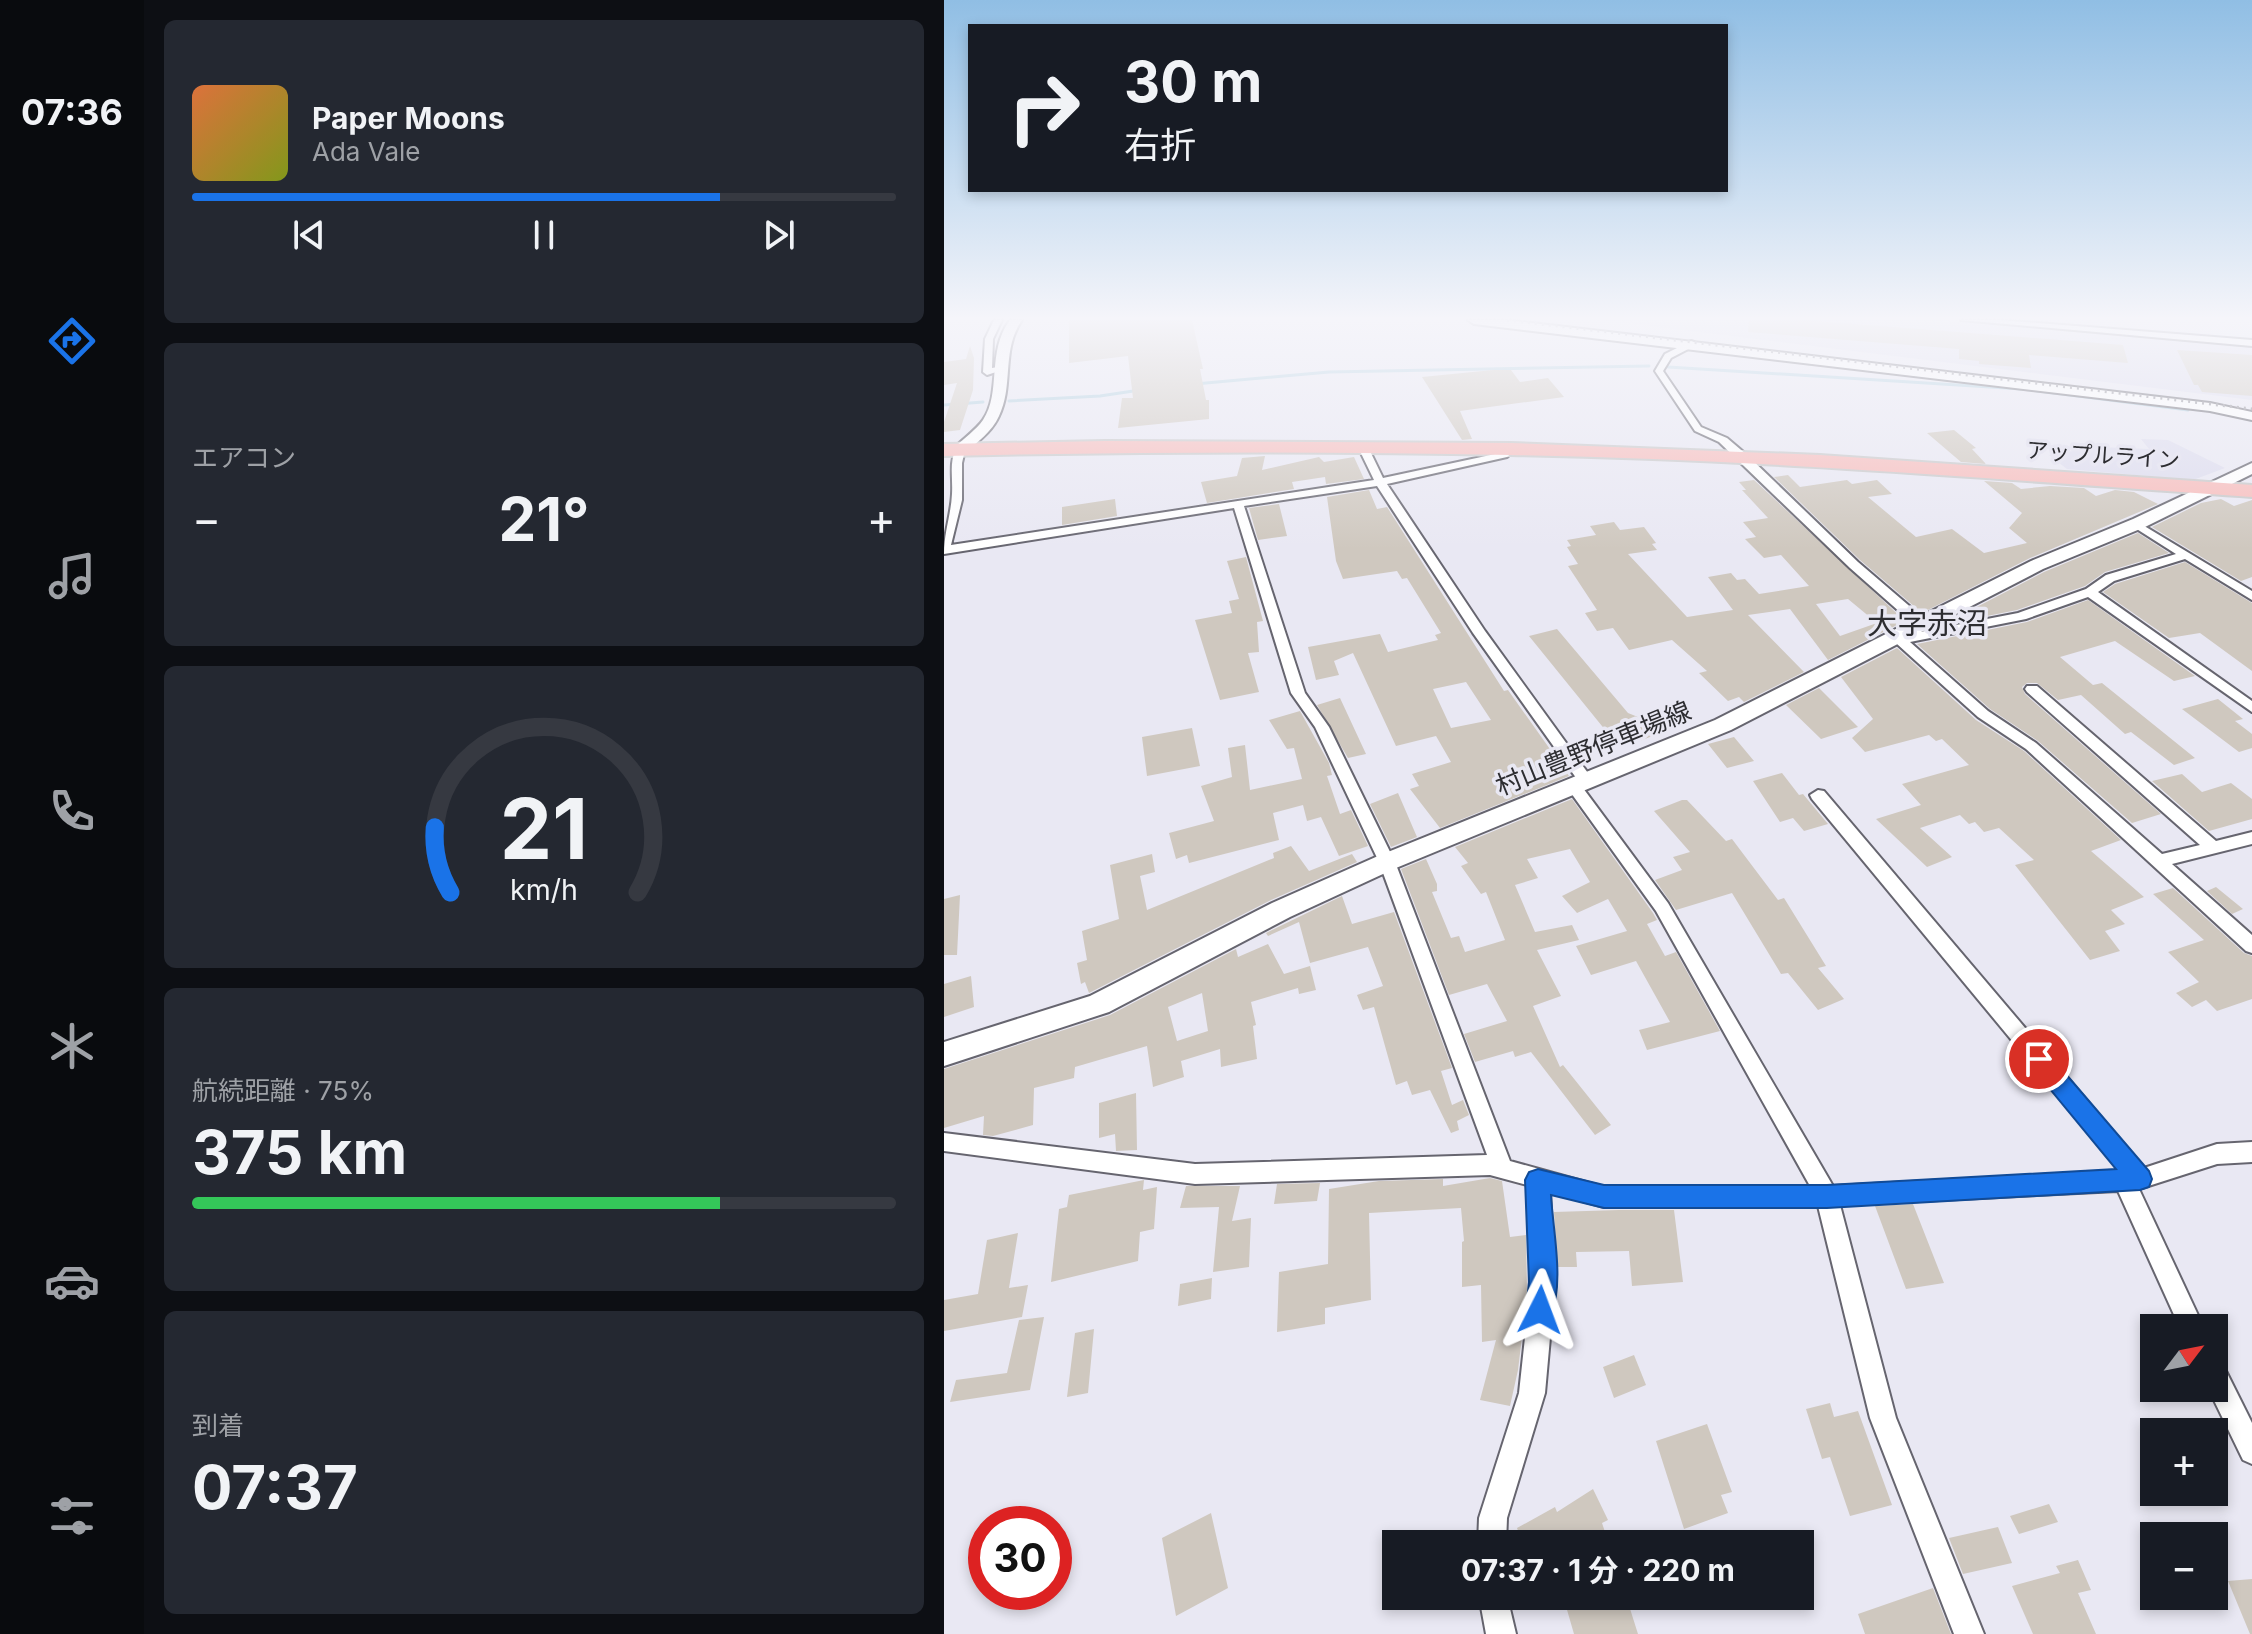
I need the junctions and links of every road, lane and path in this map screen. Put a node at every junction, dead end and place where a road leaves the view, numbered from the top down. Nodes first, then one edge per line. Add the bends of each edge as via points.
1 (995, 396) edge
2 (1676, 396) edge
3 (2121, 396) edge
4 (2252, 416) edge
5 (1363, 447) junction
6 (1511, 449) junction
7 (952, 450) edge
8 (1743, 457) junction
9 (2252, 468) edge
10 (1380, 482) junction
11 (2217, 487) junction
12 (2252, 491) edge
13 (1238, 504) junction
14 (2136, 524) junction
15 (944, 550) edge
16 (2186, 555) junction
17 (2090, 592) junction
18 (2252, 596) edge
19 (1923, 625) junction
20 (1894, 641) junction
21 (2032, 689) dead end
22 (2252, 708) edge
23 (1580, 783) junction
24 (1818, 795) dead end
25 (2252, 838) edge
26 (2213, 848) junction
27 (2159, 861) junction
28 (1387, 862) junction
29 (2252, 946) edge
30 (944, 1054) edge
31 (944, 1142) edge
32 (2252, 1152) edge
33 (1503, 1170) junction
34 (1538, 1180) junction
35 (2132, 1180) junction
36 (1827, 1196) junction
37 (2186, 1314) edge
38 (2228, 1402) edge
39 (2252, 1451) edge
40 (1493, 1530) edge
41 (1496, 1610) edge
42 (1501, 1634) edge
43 (1969, 1634) edge

1 - 7 street via 987,424
2 - 8 street via 1698,429
3 - 4 street
5 - 6 highway, アップルライン
5 - 7 highway, アップルライン
5 - 10 street
6 - 8 highway, アップルライン
6 - 10 street
7 - 15 street via 957,500
8 - 11 highway, アップルライン
8 - 19 street
9 - 11 street, 村山豊野停車場線
10 - 13 street
10 - 23 street
11 - 12 highway, アップルライン
11 - 14 street, 村山豊野停車場線
13 - 15 street
13 - 28 street via 1298,693 1322,727
14 - 16 street
14 - 19 street, 村山豊野停車場線 via 2037,565
16 - 17 street via 2110,578
16 - 18 street
17 - 20 street via 2021,616
17 - 22 street
19 - 20 street, 村山豊野停車場線
20 - 23 street, 村山豊野停車場線 via 1723,725
20 - 27 street via 2031,746
21 - 26 street
23 - 28 street, 村山豊野停車場線
23 - 36 street via 1662,907
24 - 35 street
25 - 26 street
26 - 27 street
27 - 29 street
28 - 30 street, 村山豊野停車場線 via 1099,1004
28 - 33 street
31 - 33 street via 1195,1174 1490,1165
32 - 35 street via 2217,1154
33 - 34 street
34 - 36 street via 1604,1197
34 - 40 street via 1543,1282 1532,1393
35 - 36 street
35 - 37 street
36 - 43 street via 1883,1418
38 - 39 street
41 - 42 street

